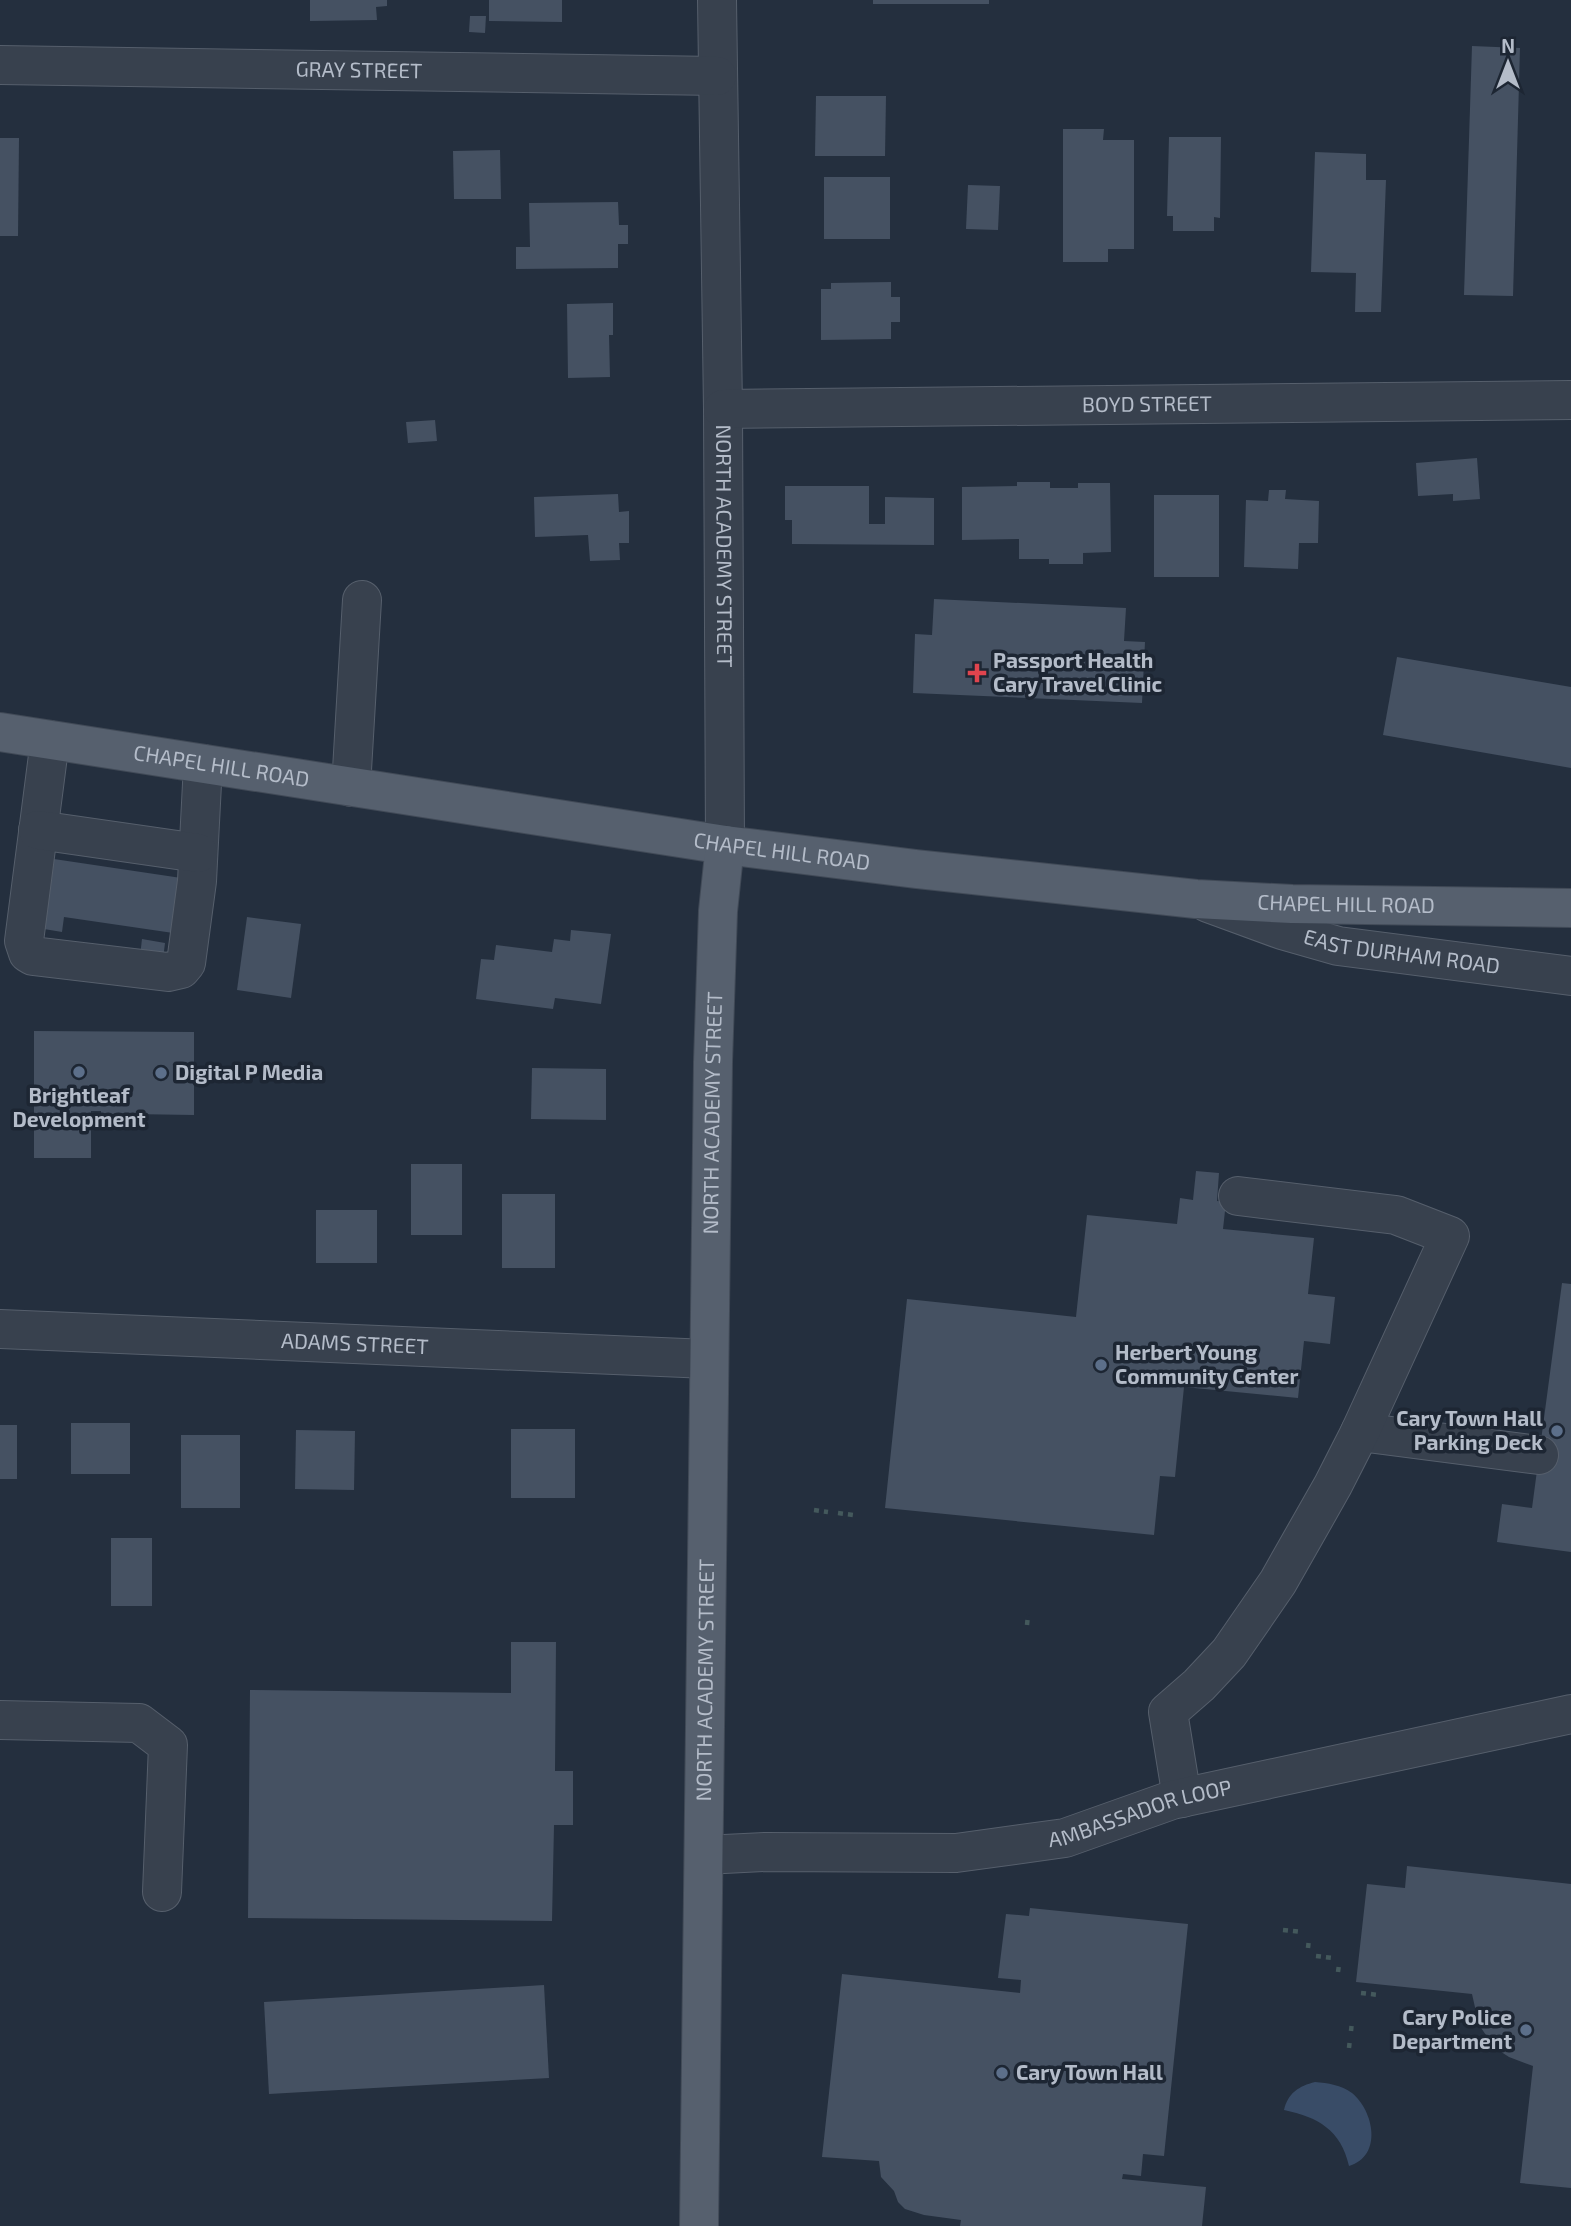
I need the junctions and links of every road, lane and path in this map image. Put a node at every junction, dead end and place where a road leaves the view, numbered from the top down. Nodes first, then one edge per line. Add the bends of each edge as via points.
1 (717, 0) edge
2 (0, 65) edge
3 (717, 76) junction
4 (1571, 400) edge
5 (723, 409) junction
6 (362, 600) dead end
7 (0, 732) edge
8 (50, 740) junction
9 (203, 764) junction
10 (351, 787) junction
11 (38, 830) junction
12 (725, 845) junction
13 (198, 853) junction
14 (1196, 899) junction
15 (1571, 908) edge
16 (1571, 976) edge
17 (1238, 1196) dead end
18 (0, 1329) edge
19 (708, 1359) junction
20 (1360, 1432) junction
21 (1539, 1455) dead end
22 (814, 1510) dead end
23 (828, 1512) dead end
24 (838, 1513) dead end
25 (853, 1515) dead end
26 (1028, 1615) dead end
27 (1027, 1625) dead end
28 (1571, 1714) edge
29 (0, 1720) edge
30 (1182, 1798) junction
31 (704, 1855) junction
32 (162, 1892) dead end
33 (1283, 1930) dead end
34 (1302, 1932) dead end
35 (1309, 1939) dead end
36 (1308, 1948) dead end
37 (1316, 1956) dead end
38 (1333, 1958) dead end
39 (1339, 1965) dead end
40 (1338, 1972) dead end
41 (1361, 1993) dead end
42 (1379, 1995) dead end
43 (1352, 2022) dead end
44 (1351, 2031) dead end
45 (1350, 2039) dead end
46 (1349, 2048) dead end
47 (699, 2226) edge

1 - 3 street, NORTH ACADEMY STREET
2 - 3 street, GRAY STREET
3 - 5 street, NORTH ACADEMY STREET
4 - 5 street, BOYD STREET
5 - 12 street, NORTH ACADEMY STREET
6 - 10 street
7 - 8 main road, CHAPEL HILL ROAD
8 - 9 main road, CHAPEL HILL ROAD
8 - 11 street
9 - 10 main road, CHAPEL HILL ROAD
9 - 13 street
10 - 12 main road, CHAPEL HILL ROAD
11 - 13 street
11 - 13 street via 24,941 33,956 168,972 181,969 186,963
12 - 14 main road, CHAPEL HILL ROAD
12 - 19 main road, NORTH ACADEMY STREET via 715,954
14 - 15 main road, CHAPEL HILL ROAD
14 - 16 street, EAST DURHAM ROAD via 1338,946
17 - 20 street via 1396,1215 1450,1236
18 - 19 street, ADAMS STREET
19 - 31 main road, NORTH ACADEMY STREET
20 - 21 street
20 - 30 street via 1271,1592 1230,1653 1168,1713
22 - 23 path
24 - 25 path
26 - 27 path
28 - 30 street, AMBASSADOR LOOP
29 - 32 street via 139,1723 168,1745
30 - 31 street, AMBASSADOR LOOP via 1065,1838 956,1853
31 - 47 main road, NORTH ACADEMY STREET
33 - 34 path
35 - 36 path
37 - 38 path
39 - 40 path
41 - 42 path
43 - 44 path
45 - 46 path

